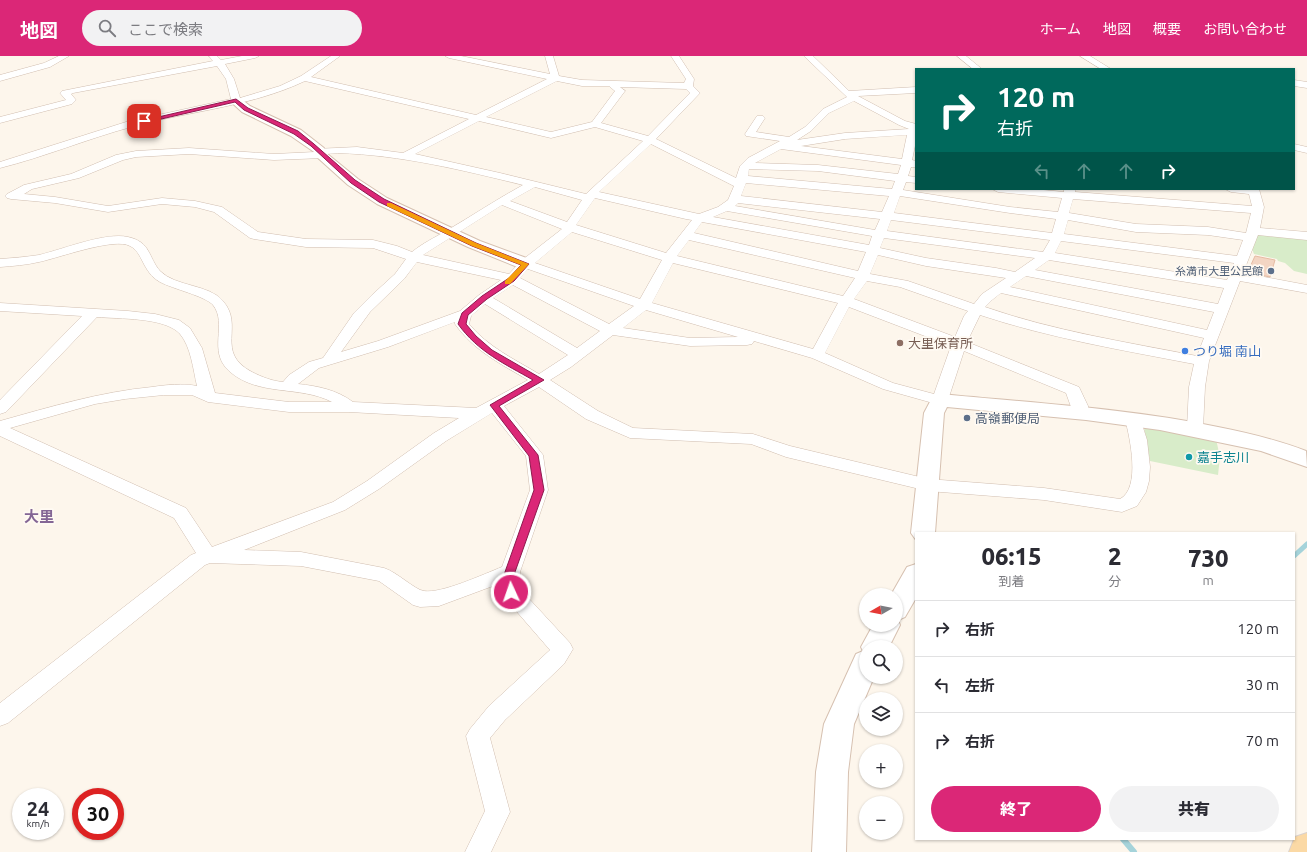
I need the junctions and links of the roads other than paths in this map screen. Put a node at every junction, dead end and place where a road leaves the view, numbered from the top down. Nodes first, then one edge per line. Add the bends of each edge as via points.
1 (65, 56) edge
2 (255, 56) edge
3 (336, 56) edge
4 (449, 56) edge
5 (549, 56) edge
6 (675, 56) edge
7 (808, 56) edge
8 (961, 56) edge
9 (1084, 56) edge
10 (215, 59) edge
11 (977, 68) edge
12 (1105, 68) edge
13 (0, 78) edge
14 (304, 78) junction
15 (555, 78) junction
16 (1295, 83) edge
17 (612, 84) junction
18 (1307, 84) edge
19 (688, 86) junction
20 (915, 90) edge
21 (850, 96) junction
22 (236, 101) junction
23 (478, 118) junction
24 (760, 118) dead end
25 (0, 120) edge
26 (595, 124) junction
27 (915, 131) edge
28 (650, 140) junction
29 (791, 140) junction
30 (779, 146) junction
31 (1295, 147) edge
32 (1307, 150) edge
33 (321, 153) junction
34 (406, 155) junction
35 (911, 163) edge
36 (0, 165) edge
37 (745, 166) junction
38 (902, 179) junction
39 (915, 180) edge
40 (740, 181) junction
41 (533, 184) junction
42 (1016, 190) edge
43 (1253, 190) edge
44 (897, 192) junction
45 (1069, 193) edge
46 (590, 196) junction
47 (735, 199) junction
48 (501, 201) junction
49 (724, 208) junction
50 (1257, 210) junction
51 (887, 216) junction
52 (1064, 216) junction
53 (699, 218) junction
54 (569, 227) junction
55 (450, 234) junction
56 (879, 234) junction
57 (1252, 234) junction
58 (685, 235) junction
59 (1307, 236) edge
60 (1057, 238) junction
61 (873, 250) junction
62 (1047, 256) junction
63 (412, 258) junction
64 (669, 258) junction
65 (1241, 260) junction
66 (0, 262) edge
67 (526, 264) junction
68 (1021, 274) junction
69 (862, 276) junction
70 (512, 279) junction
71 (1233, 280) junction
72 (1000, 289) junction
73 (1307, 289) edge
74 (484, 298) junction
75 (846, 301) junction
76 (644, 305) junction
77 (0, 307) edge
78 (976, 309) junction
79 (1223, 309) junction
80 (93, 313) junction
81 (465, 314) junction
82 (609, 330) junction
83 (1213, 336) junction
84 (769, 341) junction
85 (959, 344) junction
86 (578, 355) junction
87 (817, 355) junction
88 (328, 361) junction
89 (1202, 361) junction
90 (539, 380) junction
91 (288, 387) junction
92 (208, 397) junction
93 (940, 400) junction
94 (349, 407) junction
95 (0, 409) edge
96 (487, 409) junction
97 (1082, 414) junction
98 (1134, 419) junction
99 (0, 426) edge
100 (1195, 428) junction
101 (0, 430) edge
102 (1307, 460) edge
103 (928, 484) junction
104 (923, 532) edge
105 (208, 556) junction
106 (510, 572) junction
107 (915, 576) edge
108 (903, 597) edge
109 (859, 678) edge
110 (0, 716) edge
111 (478, 852) edge
112 (829, 852) edge

1 - 13 street via 47,65
2 - 10 street
3 - 14 street
4 - 15 street
5 - 15 street
6 - 19 street via 690,79
7 - 21 street
8 - 11 street
9 - 12 street
10 - 22 street via 226,71
10 - 25 street via 65,93 71,100 69,102
14 - 22 street via 284,88
14 - 23 street
15 - 17 street
15 - 23 street
16 - 18 street
17 - 19 street
17 - 26 street via 620,91
19 - 28 street via 695,93
20 - 21 street
21 - 27 street via 902,123 914,126
21 - 29 street via 826,111 808,129
22 - 33 street via 246,109 296,132
22 - 36 street via 129,124
23 - 26 street via 551,135
23 - 34 street
24 - 29 street via 750,134
26 - 28 street
27 - 30 street via 845,136
27 - 35 street
28 - 40 street
28 - 46 street
29 - 30 street
30 - 35 street
30 - 37 street
31 - 32 street
33 - 34 street via 342,149
33 - 55 street via 371,195
33 - 63 street via 274,156 196,151 136,154 120,157 75,176 28,187 11,196 108,209 162,201 195,204 218,210 254,236 306,243 373,244 393,249
34 - 41 street
35 - 38 street
37 - 38 street via 818,168
37 - 40 street
38 - 39 street
38 - 44 street
40 - 44 street
40 - 47 street
41 - 46 street
41 - 48 street
42 - 45 street
43 - 50 street
44 - 51 street
44 - 52 street
45 - 50 street
45 - 52 street
46 - 53 street
46 - 54 street
47 - 49 street
47 - 51 street
48 - 54 street
48 - 55 street
49 - 53 street
49 - 56 street
50 - 57 street
51 - 56 street
51 - 60 street
52 - 57 street via 1136,228
52 - 60 street
53 - 58 street
53 - 61 street
54 - 64 street
54 - 67 street
55 - 63 street via 427,246
55 - 67 street
56 - 61 street
56 - 62 street
57 - 59 street
57 - 65 street
58 - 64 street
58 - 69 street
60 - 62 street
60 - 65 street
61 - 68 street via 926,262
61 - 69 street
62 - 68 street
62 - 71 street
63 - 70 street
63 - 88 street via 408,268 366,309
64 - 75 street
64 - 76 street
65 - 71 street
66 - 91 street via 31,260 111,241 130,240 137,244 157,275 217,302 223,311 225,354 228,362 249,377 270,385
67 - 70 street
67 - 76 street
68 - 72 street
68 - 79 street
69 - 75 street
69 - 78 street via 902,284
70 - 74 street
70 - 82 street
71 - 73 street
71 - 79 street
72 - 78 street via 987,297
72 - 83 street via 1057,304
74 - 81 street
74 - 86 street
75 - 85 street
75 - 87 street
76 - 82 street
76 - 84 street
77 - 80 street
78 - 85 street
78 - 89 street via 1086,339
79 - 83 street
80 - 92 street via 155,318 174,323 185,331 195,348
80 - 95 street
81 - 88 street
81 - 90 street via 462,324 473,338 490,352
82 - 84 street via 690,342
82 - 86 street
83 - 89 street
84 - 87 street
85 - 93 street
85 - 97 street via 1073,390
86 - 90 street
87 - 93 street via 888,386
88 - 91 street via 314,365 294,378
89 - 100 street via 1197,387
90 - 96 street
90 - 103 street via 592,415 630,432 753,439 786,451
91 - 94 street via 327,393
92 - 94 street via 289,406
92 - 99 street via 195,390 125,394 93,400
93 - 97 street
93 - 103 street via 934,413
94 - 96 street via 455,413
96 - 105 street via 440,437 339,506
96 - 106 street via 534,455 539,490
97 - 98 street
98 - 100 street
98 - 103 street via 1142,466 1138,488 1132,500 1126,505 1044,494
100 - 102 street via 1280,450
101 - 105 street via 180,513
103 - 104 street
105 - 106 street via 301,559 384,575 420,599 439,598
105 - 110 street via 198,560
106 - 111 street via 511,592 562,649 556,658 497,713 478,736 498,812
107 - 108 street
109 - 112 street via 838,724 832,772

